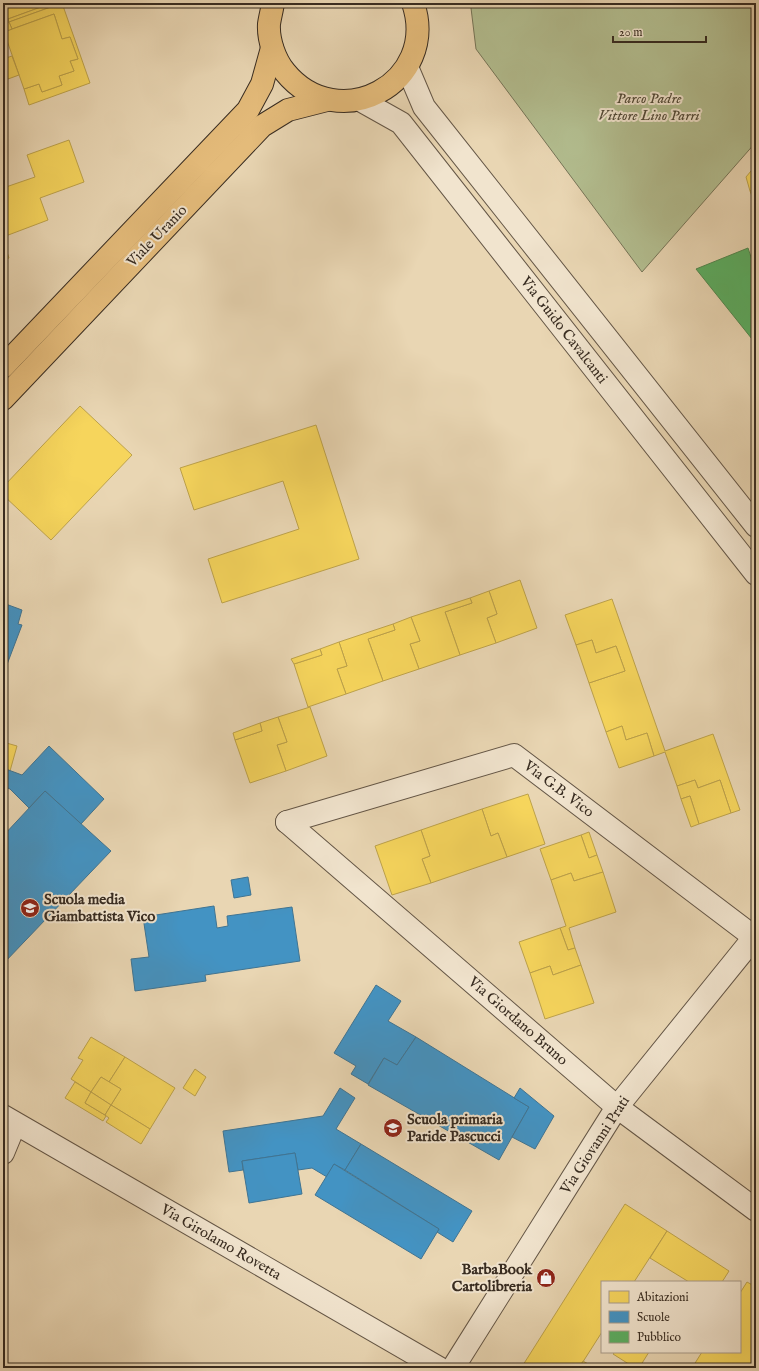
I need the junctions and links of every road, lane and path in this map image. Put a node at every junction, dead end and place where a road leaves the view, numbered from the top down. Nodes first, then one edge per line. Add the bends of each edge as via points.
1 (273, 3) edge
2 (417, 7) edge
3 (272, 48) junction
4 (407, 67) junction
5 (327, 100) junction
6 (360, 100) junction
7 (3, 367) edge
8 (3, 399) edge
9 (756, 526) edge
10 (756, 574) edge
11 (287, 822) joint
12 (755, 938) edge
13 (617, 1107) junction
14 (9, 1120) edge
15 (3, 1153) edge
16 (756, 1210) edge
17 (439, 1368) edge
18 (453, 1368) edge

1 - 3 main road via 269,25
2 - 4 main road via 418,33 415,50
3 - 5 main road via 280,66 292,81 308,93
3 - 7 main road, Viale Uranio via 262,84 248,110
4 - 6 main road via 390,86
4 - 9 street, Via Guido Cavalcanti via 424,107
5 - 6 main road
5 - 8 main road, Viale Uranio via 288,110 262,126
6 - 10 street, Via Guido Cavalcanti via 401,123
11 - 12 street, Via G.B. Vico via 514,755
11 - 13 street, Via Giordano Bruno
12 - 13 street, Via Giovanni Prati
13 - 16 street, Via Giordano Bruno
13 - 18 street, Via Giovanni Prati
14 - 15 street
14 - 17 street, Via Girolamo Rovetta

